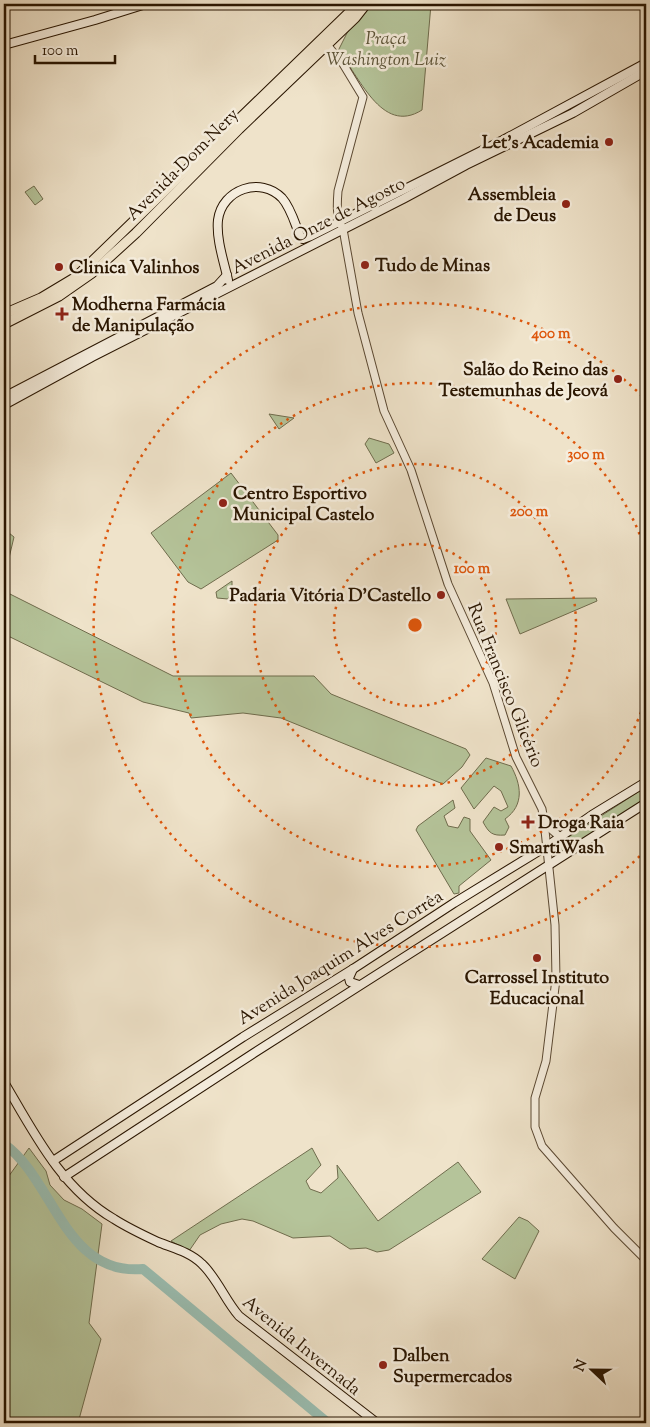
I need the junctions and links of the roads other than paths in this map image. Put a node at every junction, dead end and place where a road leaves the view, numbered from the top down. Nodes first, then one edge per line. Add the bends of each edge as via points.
1 (146, 4) edge
2 (358, 4) edge
3 (366, 4) edge
4 (324, 42) junction
5 (4, 44) edge
6 (646, 63) edge
7 (646, 71) edge
8 (341, 225) junction
9 (300, 236) junction
10 (294, 254) junction
11 (227, 275) junction
12 (230, 287) junction
13 (4, 314) edge
14 (4, 324) edge
15 (4, 396) edge
16 (4, 405) edge
17 (646, 782) edge
18 (646, 803) edge
19 (545, 823) junction
20 (560, 837) junction
21 (548, 846) junction
22 (550, 866) junction
23 (396, 941) junction
24 (409, 954) junction
25 (353, 969) junction
26 (359, 985) junction
27 (4, 1082) edge
28 (53, 1161) junction
29 (64, 1177) junction
30 (646, 1260) edge
31 (377, 1423) edge

1 - 5 main road
2 - 4 main road, Avenida Dom Nery
3 - 4 main road, Avenida Dom Nery via 355,18
4 - 8 street, Rua Francisco Glicério via 343,64 363,96 338,191
4 - 13 main road, Avenida Dom Nery via 76,277 41,298
4 - 14 main road, Avenida Dom Nery via 136,233 92,273 59,296
6 - 8 main road, Avenida Onze de Agosto
7 - 8 main road, Avenida Onze de Agosto via 573,113 403,199
8 - 9 main road, Avenida Onze de Agosto via 306,238
8 - 10 main road, Avenida Onze de Agosto
8 - 19 street, Rua Francisco Glicério via 358,313 384,411 411,470 448,584 493,683 516,757 542,809
9 - 10 main road
9 - 11 main road via 289,209 274,192 252,187 235,193 221,209 218,221
10 - 12 main road, Avenida Onze de Agosto
11 - 12 main road
11 - 15 main road, Avenida Onze de Agosto via 217,286
12 - 16 main road, Avenida Onze de Agosto
17 - 20 main road, Avenida Joaquim Alves Corrêa
18 - 22 main road, Avenida Joaquim Alves Corrêa
19 - 20 street, Rua Francisco Glicério
19 - 21 street, Rua Francisco Glicério
20 - 21 main road, Avenida Joaquim Alves Corrêa
21 - 22 street, Rua Francisco Glicério
21 - 23 main road, Avenida Joaquim Alves Corrêa
22 - 24 main road, Avenida Joaquim Alves Corrêa
22 - 30 street, Rua Francisco Glicério via 556,979 546,1060 535,1098 535,1127 542,1146 552,1158
23 - 24 main road
23 - 25 main road, Avenida Joaquim Alves Corrêa
24 - 26 main road, Avenida Joaquim Alves Corrêa
25 - 26 main road via 350,982
25 - 28 main road, Avenida Joaquim Alves Corrêa
26 - 29 main road, Avenida Joaquim Alves Corrêa
27 - 28 main road, Avenida Invernada
28 - 29 main road, Avenida Invernada
29 - 31 main road, Avenida Invernada via 108,1216 203,1265 228,1304 240,1316

